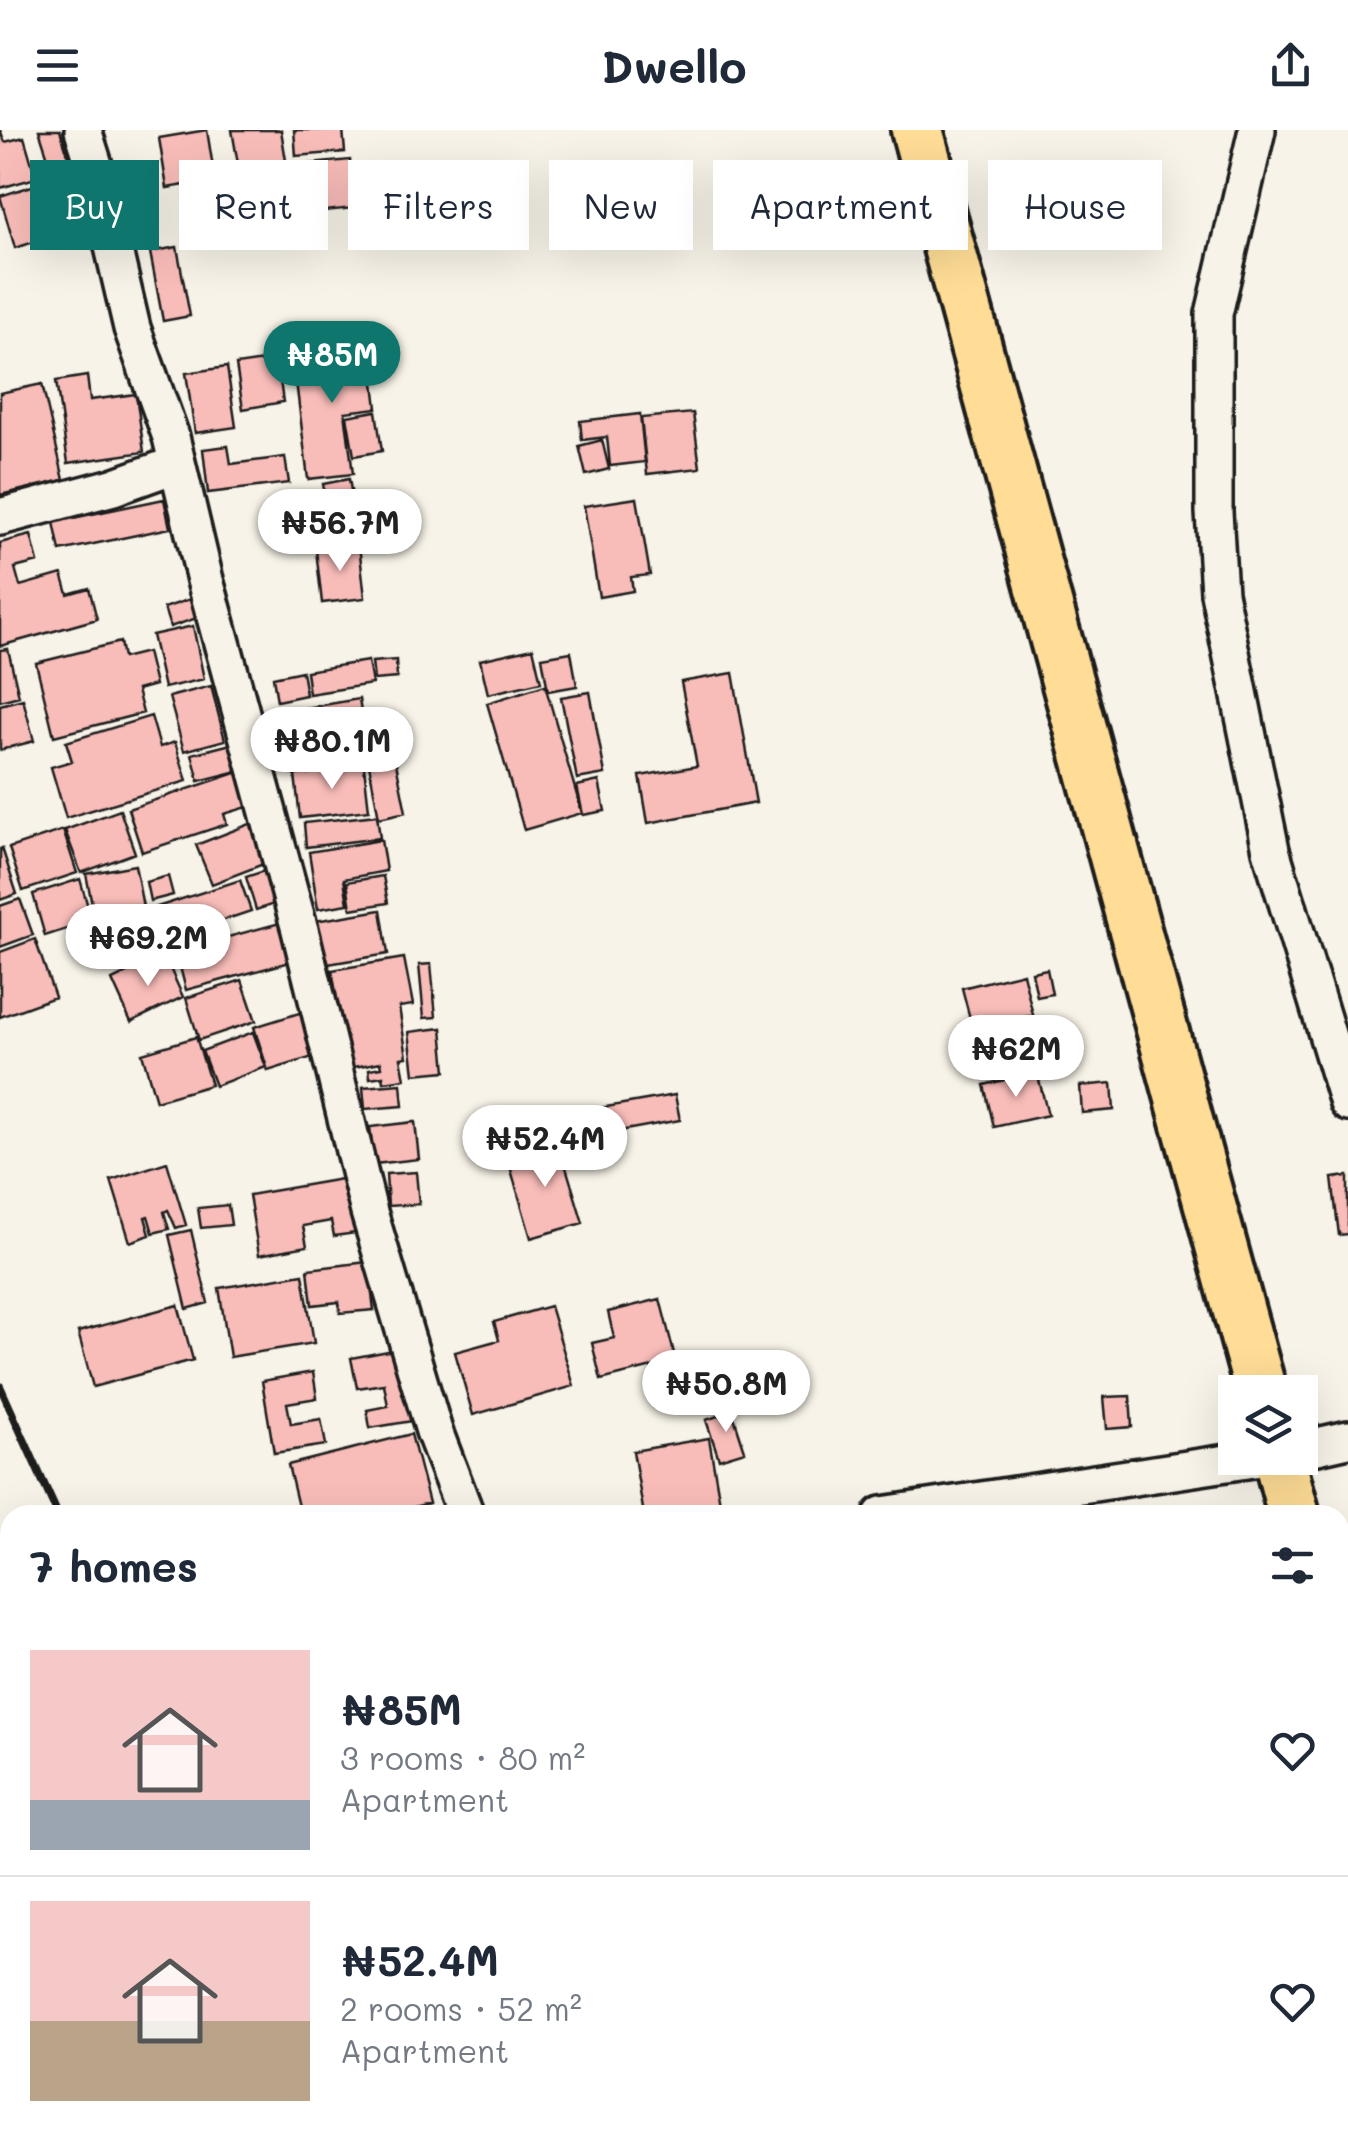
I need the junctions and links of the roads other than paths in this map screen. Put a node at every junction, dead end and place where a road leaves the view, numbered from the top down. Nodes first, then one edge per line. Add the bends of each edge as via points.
1 (83, 130) edge
2 (917, 130) edge
3 (1257, 130) edge
4 (177, 464) junction
5 (0, 518) edge
6 (1348, 1103) edge
7 (1256, 1375) edge
8 (1348, 1438) edge
9 (1318, 1446) edge
10 (1218, 1464) edge
11 (1283, 1475) edge
12 (462, 1505) edge
13 (948, 1505) edge
14 (1291, 1505) edge

1 - 4 street via 132,328
2 - 7 highway
3 - 6 street via 1214,314 1219,593 1271,850
4 - 5 street
4 - 12 street via 369,1212
8 - 9 street
10 - 13 street
11 - 14 highway

